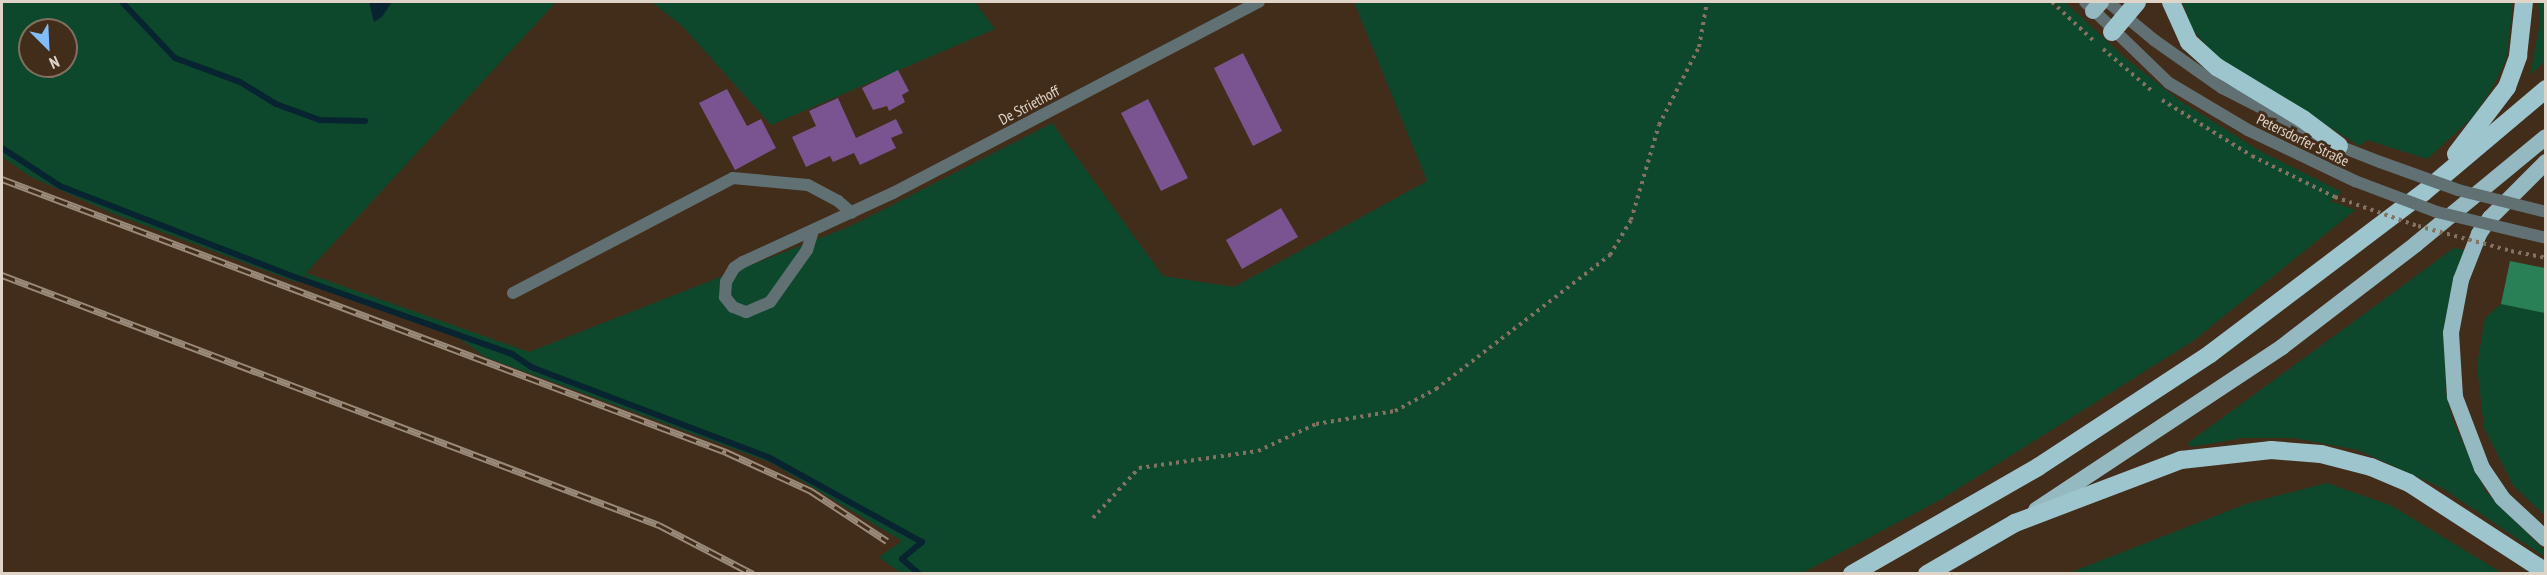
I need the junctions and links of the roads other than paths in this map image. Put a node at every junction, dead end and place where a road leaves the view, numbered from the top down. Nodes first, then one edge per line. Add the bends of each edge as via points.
1 (1259, 2) edge
2 (2108, 2) edge
3 (2171, 2) edge
4 (2524, 2) edge
5 (2093, 5) edge
6 (2132, 9) edge
7 (2112, 32) junction
8 (2546, 88) edge
9 (2546, 136) edge
10 (2339, 146) junction
11 (2546, 162) edge
12 (2423, 193) junction
13 (2544, 211) edge
14 (852, 213) junction
15 (812, 234) junction
16 (2546, 238) edge
17 (513, 293) dead end
18 (2015, 523) junction
19 (2546, 539) edge
20 (2546, 572) edge
21 (1852, 573) edge
22 (1928, 573) edge

1 - 14 street, De Striethoff
2 - 6 street, Petersdorfer Straße
3 - 10 highway via 2189,42 2217,67 2303,119
4 - 12 highway via 2518,56 2507,87
5 - 7 street, Petersdorfer Straße
6 - 7 highway
6 - 10 street, Petersdorfer Straße via 2154,40 2222,88 2272,117
7 - 16 street, Petersdorfer Straße, bridge via 2169,82 2292,154 2437,212
8 - 12 highway
9 - 18 highway via 2399,258 2282,347 2195,408
10 - 13 street, Petersdorfer Straße, bridge via 2458,190
11 - 19 highway via 2490,218 2475,242 2455,305 2451,359 2455,397 2482,468 2502,498
12 - 21 highway via 2210,354 2038,467
14 - 15 street, De Striethoff
14 - 17 street via 808,186 733,178
15 - 15 street, De Striethoff via 734,268 726,282 725,297 733,308 746,312 770,302 807,250
18 - 20 highway via 2181,460 2260,451 2321,454 2371,467 2409,483
18 - 22 highway

